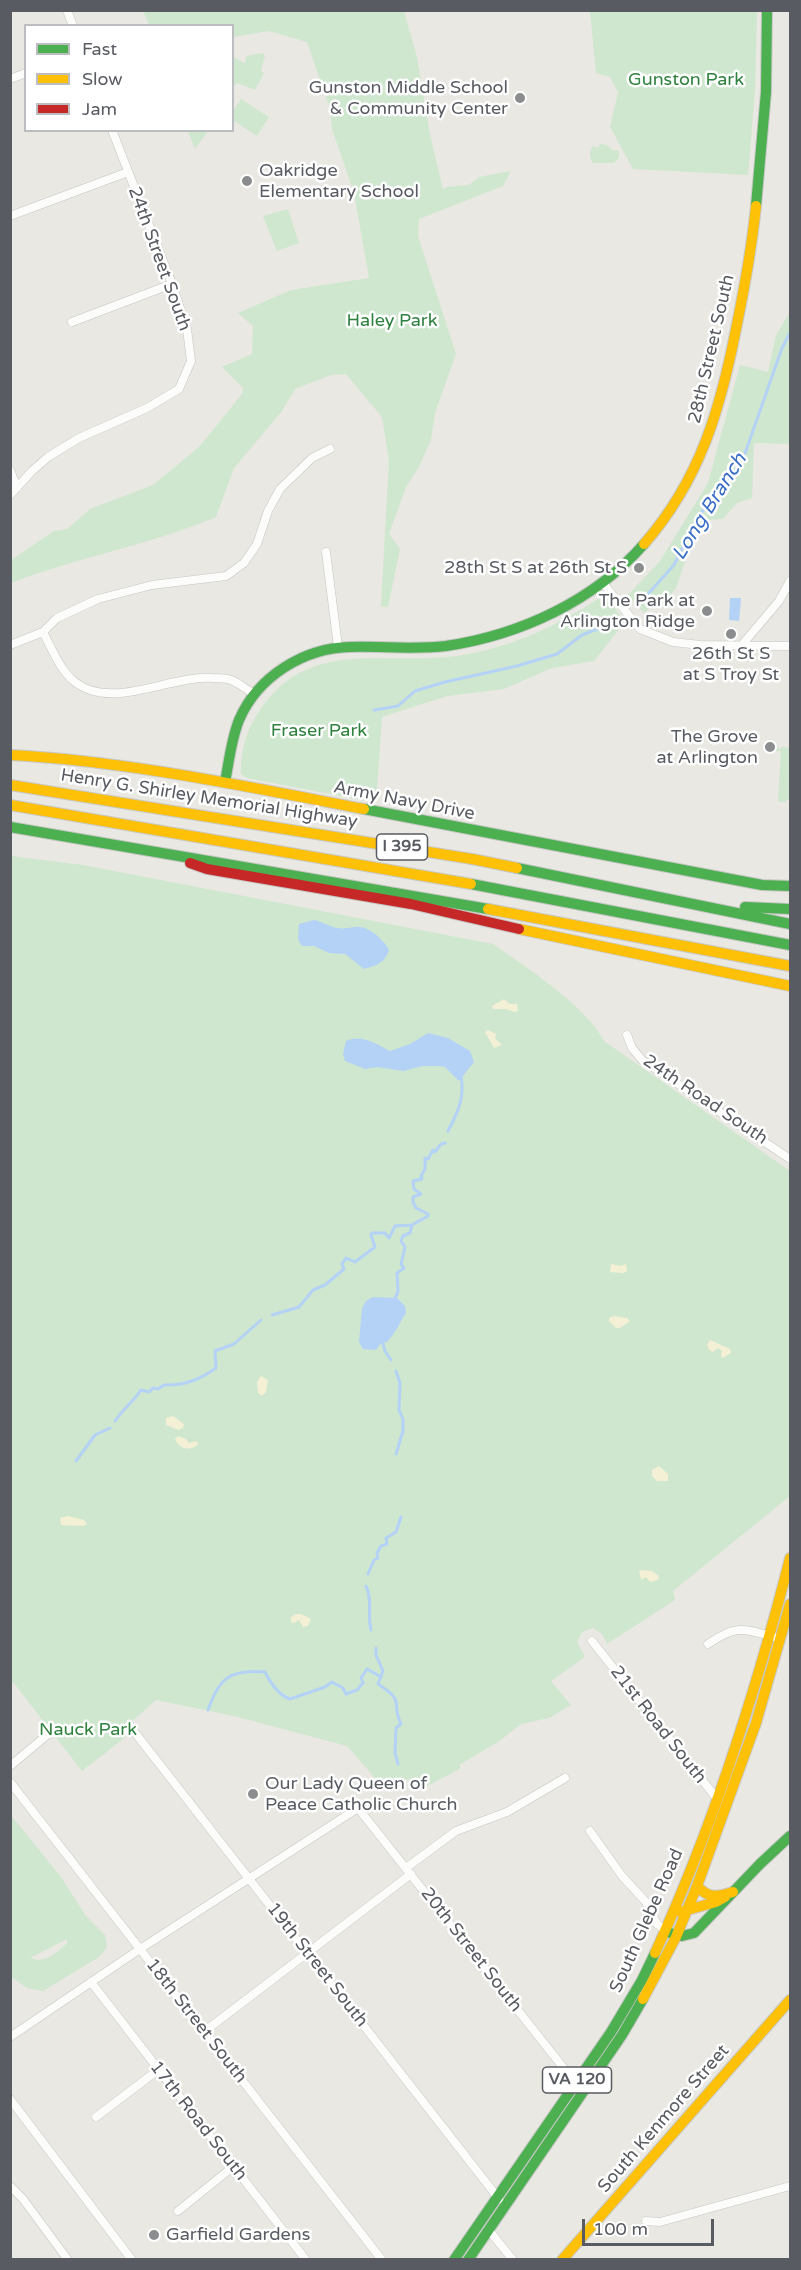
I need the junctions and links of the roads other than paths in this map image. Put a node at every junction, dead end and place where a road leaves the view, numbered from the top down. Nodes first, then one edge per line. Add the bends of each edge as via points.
1 (767, 10) edge
2 (113, 132) edge
3 (128, 172) junction
4 (10, 216) edge
5 (172, 284) junction
6 (72, 322) dead end
7 (330, 449) dead end
8 (10, 470) edge
9 (17, 488) junction
10 (10, 495) edge
11 (326, 552) dead end
12 (790, 581) edge
13 (602, 582) junction
14 (43, 633) junction
15 (10, 645) edge
16 (741, 646) junction
17 (790, 646) edge
18 (338, 647) junction
19 (254, 694) junction
20 (10, 755) edge
21 (225, 782) junction
22 (10, 785) edge
23 (10, 805) edge
24 (10, 827) edge
25 (145, 848) junction
26 (790, 886) edge
27 (684, 902) junction
28 (790, 909) edge
29 (790, 924) edge
30 (790, 945) edge
31 (790, 966) edge
32 (741, 976) junction
33 (790, 986) edge
34 (790, 991) edge
35 (627, 1035) dead end
36 (790, 1159) edge
37 (790, 1558) edge
38 (790, 1604) edge
39 (775, 1638) junction
40 (592, 1641) dead end
41 (708, 1644) dead end
42 (129, 1725) dead end
43 (52, 1731) dead end
44 (10, 1766) edge
45 (564, 1778) dead end
46 (10, 1782) edge
47 (716, 1799) junction
48 (727, 1806) junction
49 (590, 1831) dead end
50 (790, 1836) edge
51 (408, 1871) junction
52 (249, 1878) junction
53 (697, 1886) junction
54 (733, 1892) junction
55 (687, 1910) junction
56 (673, 1913) junction
57 (664, 1930) junction
58 (679, 1937) junction
59 (141, 1949) junction
60 (308, 1953) junction
61 (91, 1982) junction
62 (790, 2000) edge
63 (205, 2031) junction
64 (10, 2037) edge
65 (158, 2070) junction
66 (575, 2083) junction
67 (584, 2093) junction
68 (10, 2099) edge
69 (96, 2117) dead end
70 (234, 2166) junction
71 (10, 2186) edge
72 (790, 2186) edge
73 (501, 2201) junction
74 (178, 2211) dead end
75 (646, 2221) dead end
76 (478, 2224) junction
77 (489, 2230) junction
78 (68, 2259) edge
79 (132, 2259) edge
80 (306, 2259) edge
81 (382, 2259) edge
82 (454, 2259) edge
83 (468, 2259) edge
84 (513, 2259) edge
85 (562, 2259) edge

1 - 13 main road, 28th Street South via 756,203 741,303 717,411 702,455 680,496 632,556
2 - 3 street, 24th Street South
3 - 4 street
3 - 5 street, 24th Street South
5 - 6 street
5 - 9 street, 24th Street South via 187,329 191,361 179,389 79,438 48,457
7 - 14 street via 312,458 280,489 256,544 244,563 226,576 152,585 98,599 57,618
8 - 9 street
9 - 10 street
11 - 18 street
12 - 16 street
13 - 16 street via 640,629 673,642
13 - 18 main road, 28th Street South via 546,616 490,637 421,648
14 - 15 street
14 - 19 street via 64,671 90,691 121,695 203,677 230,679
16 - 17 street
18 - 19 main road, 28th Street South via 296,660
19 - 21 main road, 28th Street South via 239,720
20 - 21 main road, Army Navy Drive
21 - 26 main road, Army Navy Drive via 762,885
22 - 27 main road, Henry G. Shirley Memorial Highway / I 395 via 472,859
23 - 30 main road via 406,872
24 - 25 main road
25 - 31 main road via 399,891
25 - 32 main road via 207,868 411,904
27 - 28 main road
27 - 29 main road, Henry G. Shirley Memorial Highway / I 395
32 - 33 main road
32 - 34 main road
35 - 36 street, 24th Road South via 642,1060
37 - 39 main road, South Glebe Road / VA 120
38 - 39 main road, South Glebe Road / VA 120
39 - 41 street via 738,1629
39 - 47 main road, South Glebe Road / VA 120
39 - 48 main road, South Glebe Road / VA 120 via 756,1723
40 - 47 street, 21st Road South
42 - 52 street, 19th Street South
43 - 44 street
45 - 51 street via 507,1812 456,1830
46 - 59 street, 18th Street South
47 - 48 street, 21st Road South
47 - 56 main road, South Glebe Road / VA 120
48 - 53 main road, South Glebe Road / VA 120
49 - 57 street
50 - 54 main road
51 - 52 street, 20th Street South via 358,1808
51 - 60 street
51 - 66 street, 20th Street South
52 - 59 street
52 - 60 street, 19th Street South
53 - 54 main road via 713,1898
53 - 55 main road, South Glebe Road / VA 120
54 - 55 main road via 716,1902
54 - 58 main road via 694,1933
55 - 56 main road
55 - 58 main road, South Glebe Road / VA 120
56 - 57 main road, South Glebe Road / VA 120
57 - 58 main road
57 - 66 main road, South Glebe Road / VA 120 via 637,1989
58 - 67 main road, South Glebe Road / VA 120
59 - 61 street
59 - 63 street, 18th Street South
60 - 63 street
60 - 73 street, 19th Street South
61 - 64 street
61 - 65 street, 17th Road South
62 - 85 main road, South Kenmore Street
63 - 81 street, 18th Street South
65 - 69 street
65 - 70 street, 17th Road South
66 - 67 street, 20th Street South
66 - 73 main road, South Glebe Road / VA 120
67 - 73 main road, South Glebe Road / VA 120
68 - 79 street
70 - 74 street
70 - 80 street, 17th Road South
71 - 78 street
72 - 75 street via 660,2222
73 - 76 main road, South Glebe Road / VA 120
73 - 77 main road, South Glebe Road / VA 120
76 - 77 street
76 - 82 main road, South Glebe Road / VA 120
77 - 83 main road, South Glebe Road / VA 120
77 - 84 street

